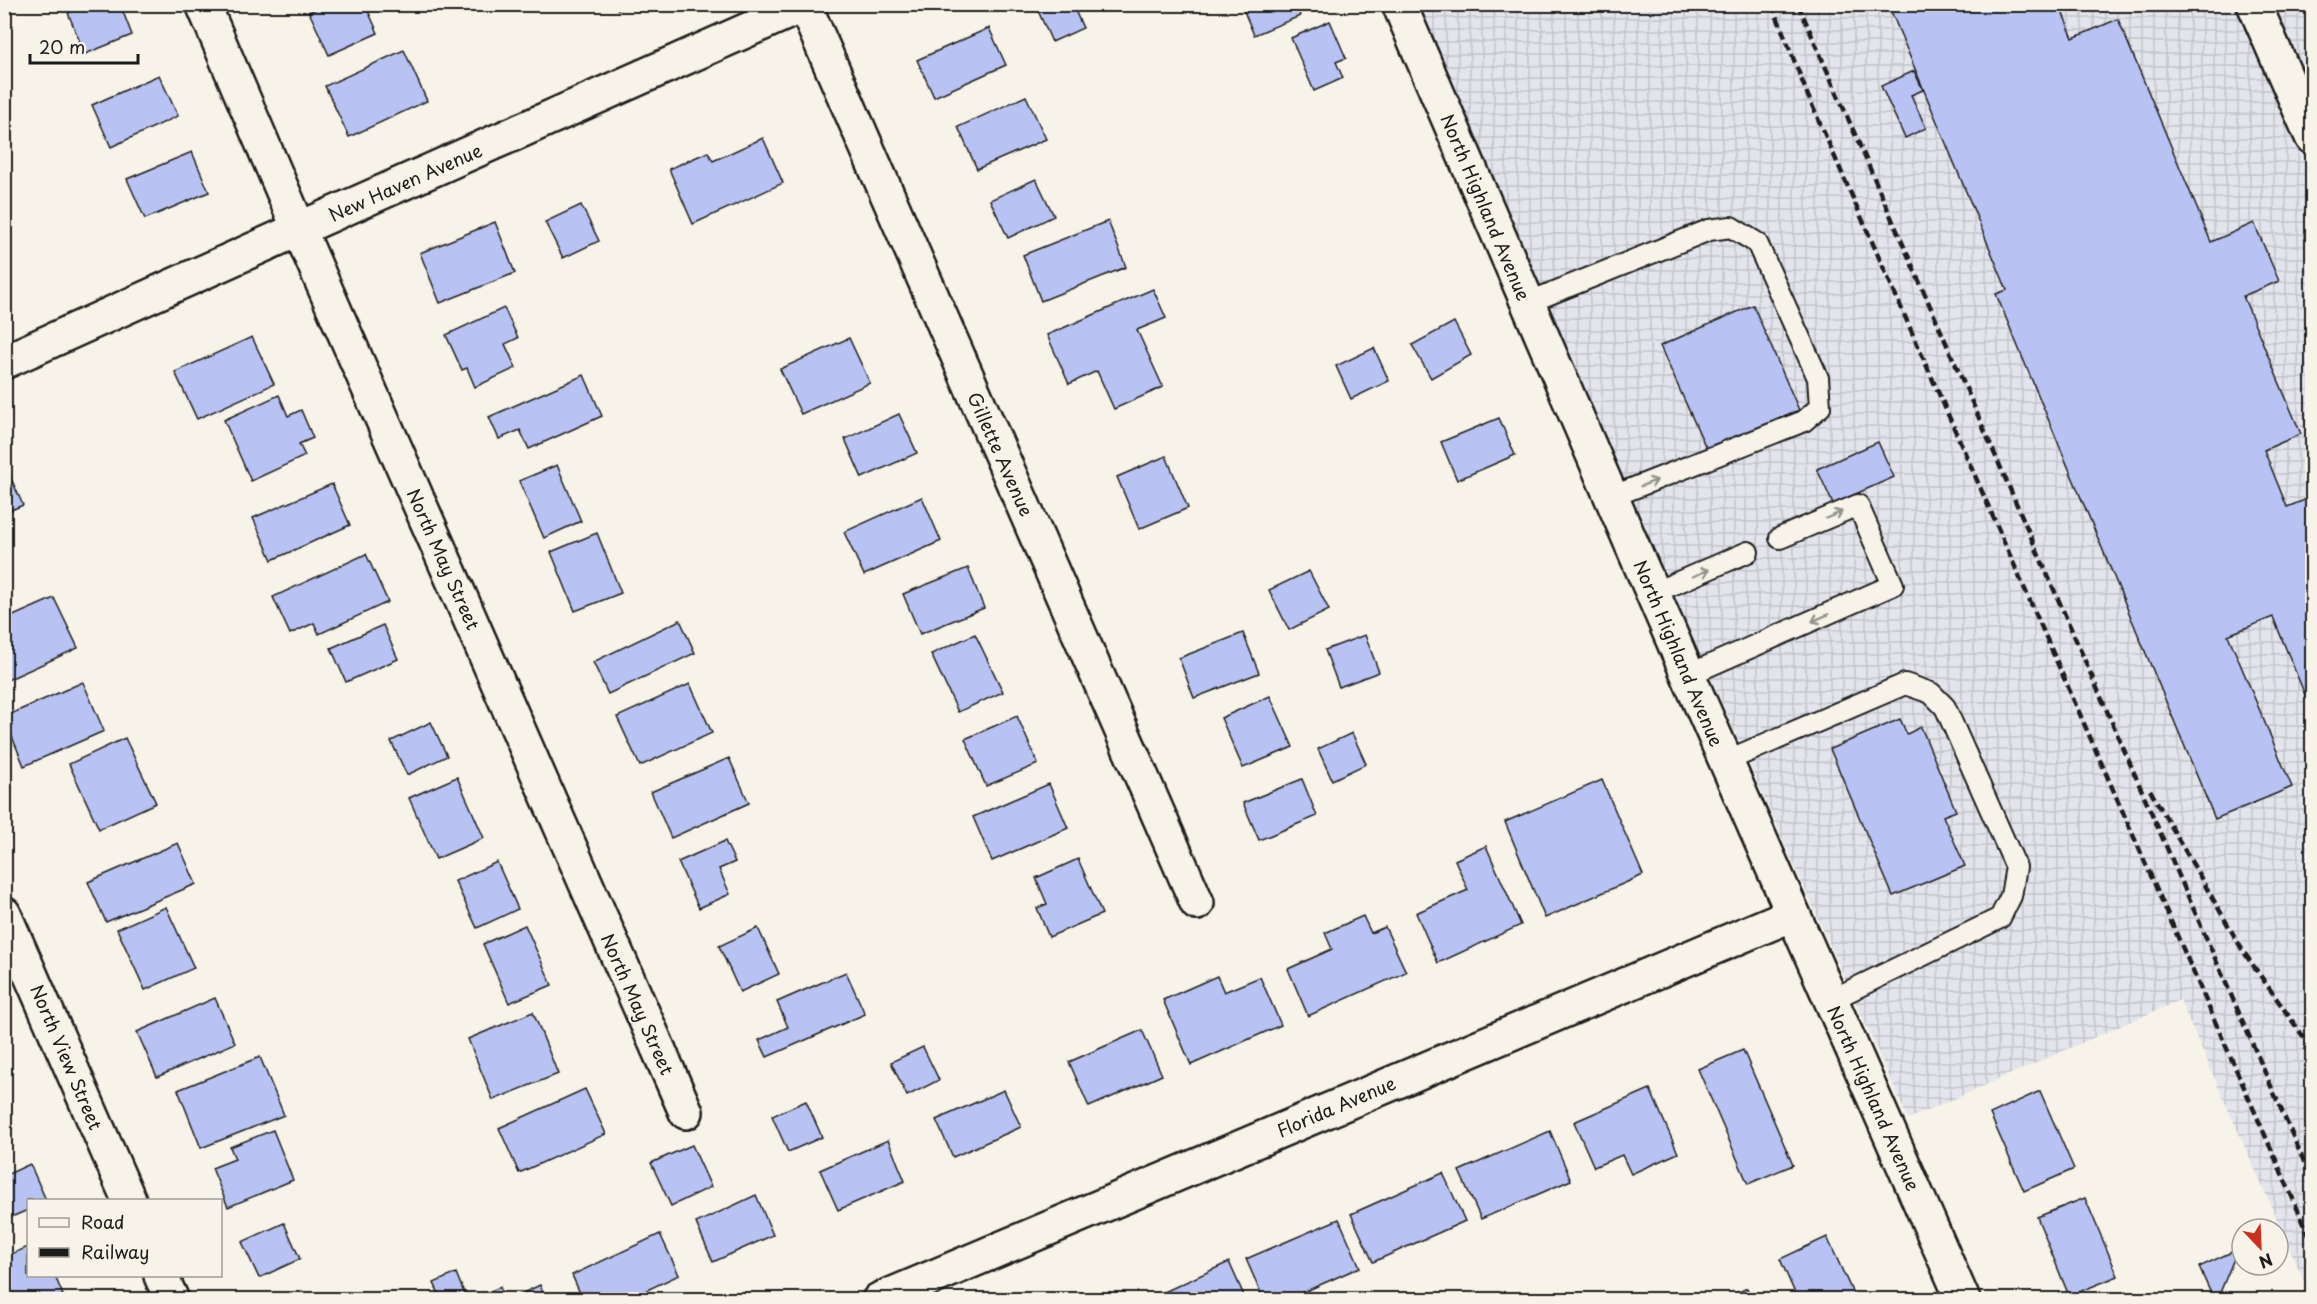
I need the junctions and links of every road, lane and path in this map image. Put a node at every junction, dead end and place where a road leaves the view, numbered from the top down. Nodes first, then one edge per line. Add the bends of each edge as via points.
1 (203, 4) edge
2 (1398, 4) edge
3 (2254, 4) edge
4 (805, 5) edge
5 (2313, 137) edge
6 (299, 229) junction
7 (1527, 303) junction
8 (4, 362) edge
9 (1611, 497) junction
10 (1780, 538) dead end
11 (1748, 552) dead end
12 (1653, 593) junction
13 (1689, 675) junction
14 (1726, 761) junction
15 (1197, 903) dead end
16 (1793, 914) junction
17 (4, 915) edge
18 (1831, 1000) junction
19 (686, 1112) dead end
20 (129, 1199) edge
21 (162, 1277) edge
22 (172, 1299) edge
23 (879, 1299) edge
24 (1963, 1299) edge

1 - 6 street, North May Street
2 - 7 street, North Highland Avenue
3 - 5 street
4 - 6 street, New Haven Avenue
4 - 15 street, Gillette Avenue
6 - 8 street, New Haven Avenue
6 - 19 street, North May Street
7 - 9 street, North Highland Avenue
9 -> 7 lane via 1804,422 1820,407 1818,378 1757,243 1731,227 1709,230
9 - 12 street, North Highland Avenue
10 -> 13 lane via 1858,505 1893,585
12 -> 11 lane
12 - 13 street, North Highland Avenue
13 - 14 street, North Highland Avenue
14 - 16 street, North Highland Avenue
14 - 18 lane via 1905,684 1930,693 1945,707 2016,867 2011,896 2000,918
16 - 18 street, North Highland Avenue
16 - 23 street, Florida Avenue
17 - 20 street, North View Street
18 - 24 street, North Highland Avenue
21 - 22 street

